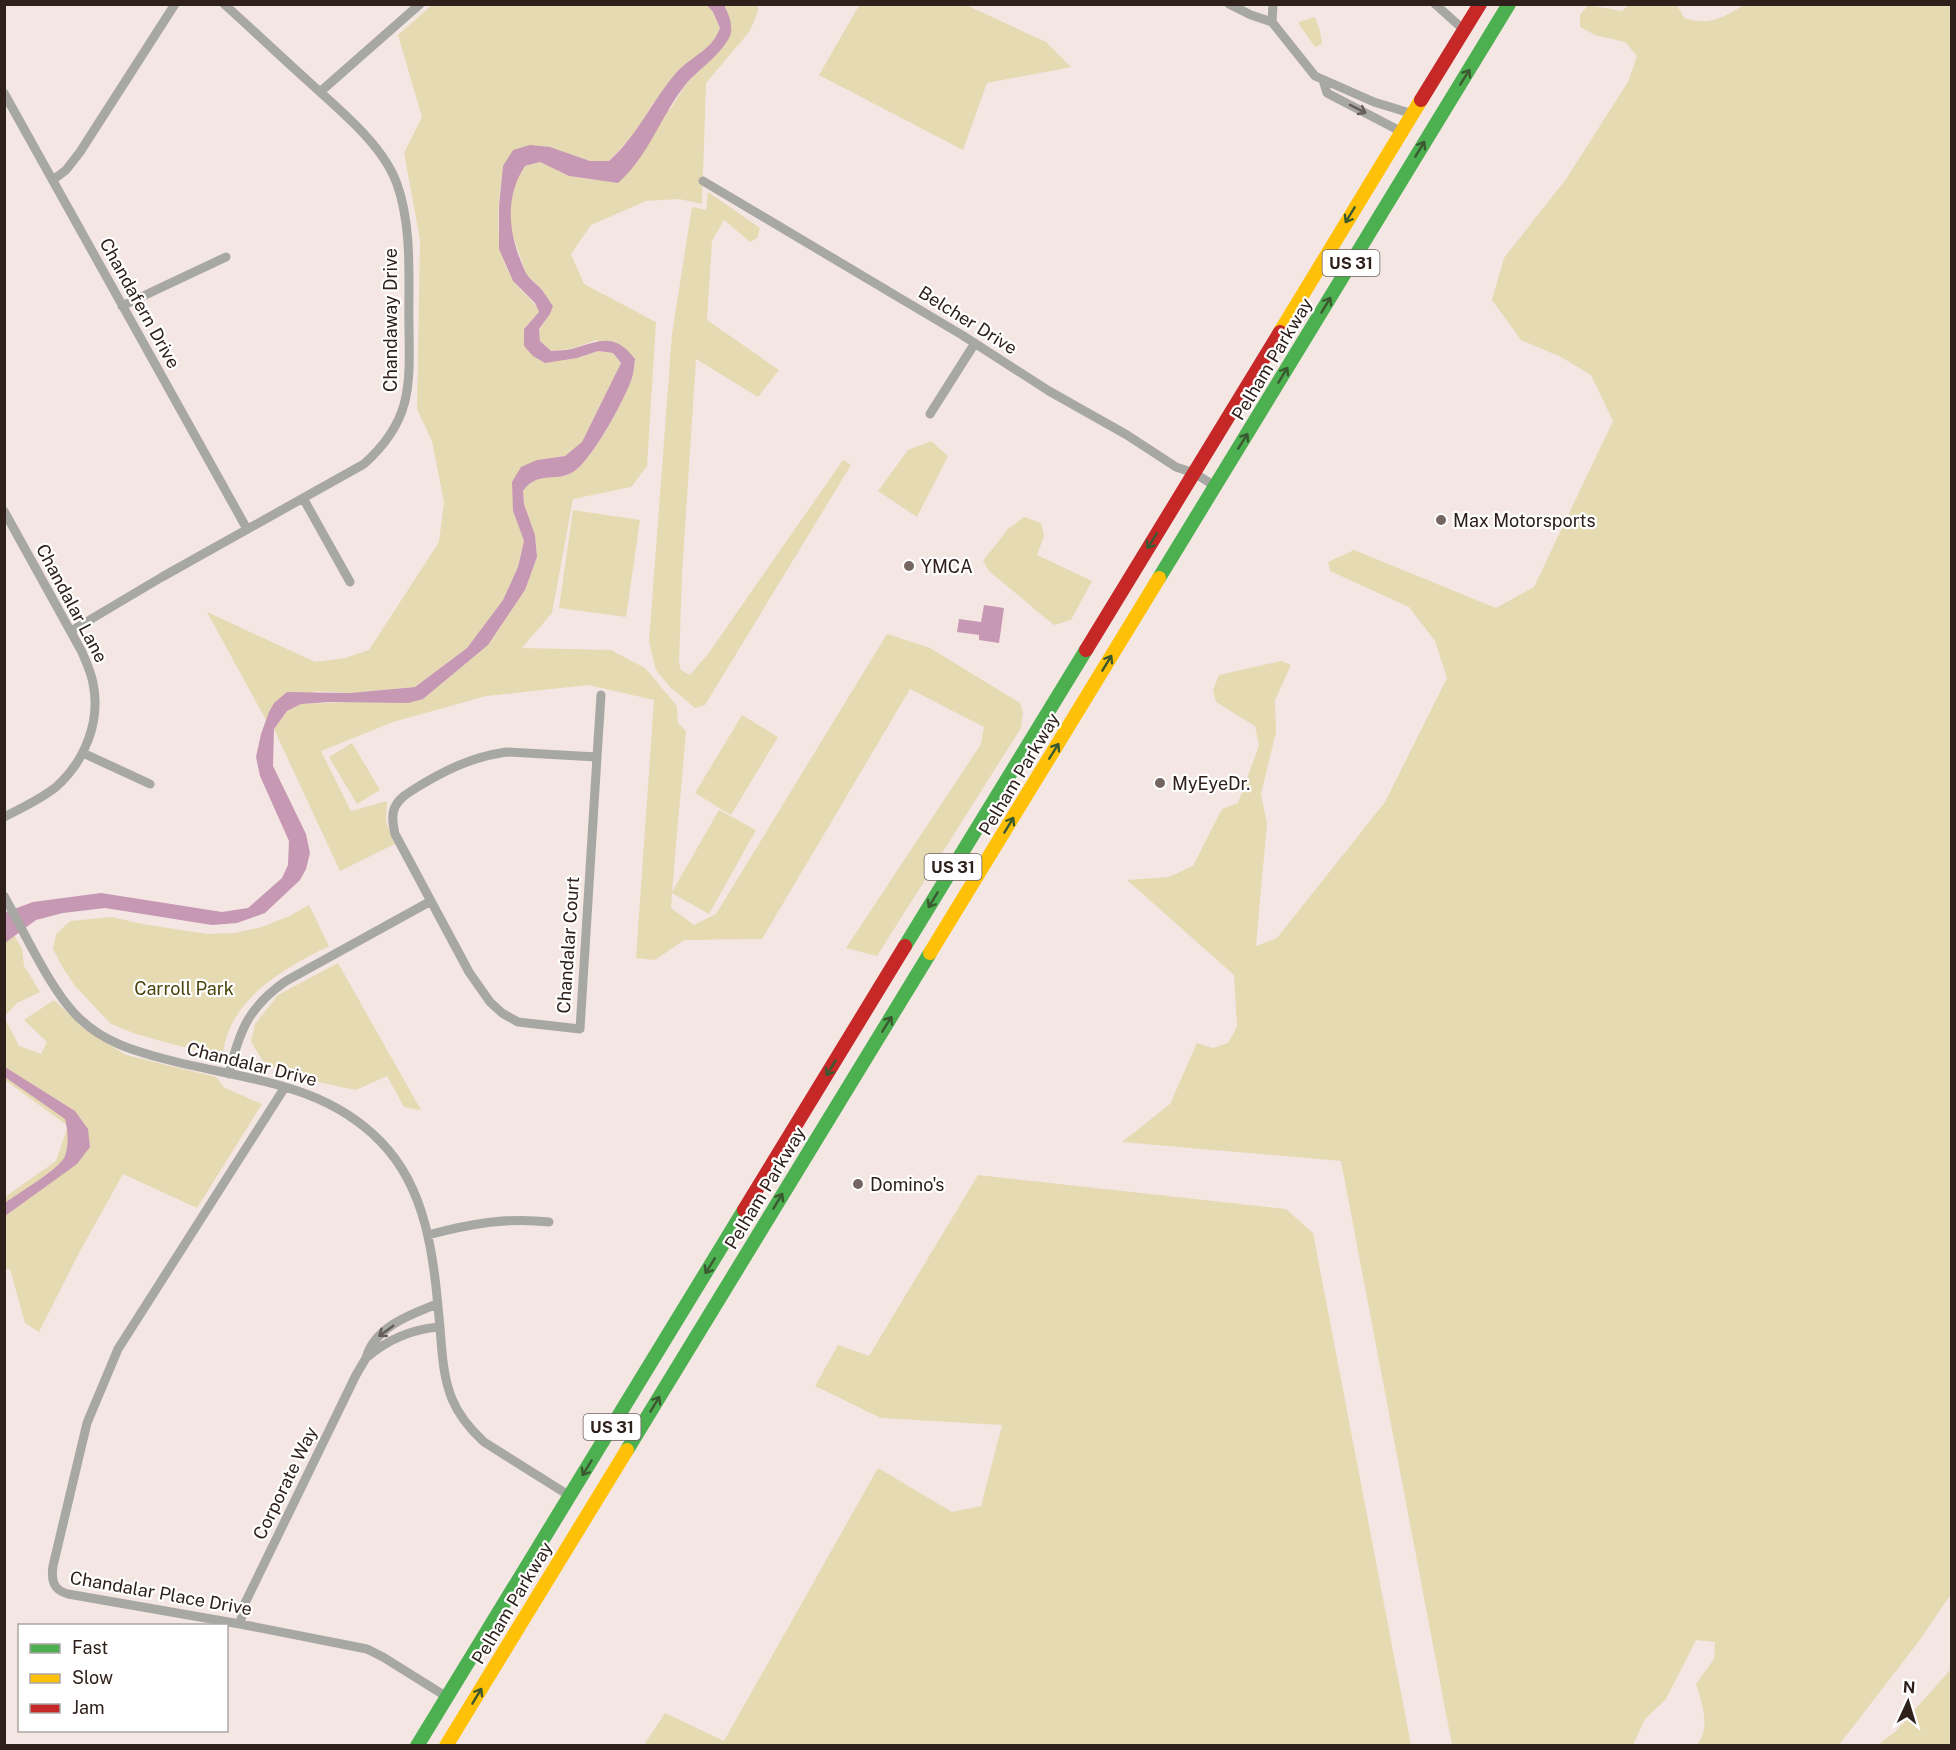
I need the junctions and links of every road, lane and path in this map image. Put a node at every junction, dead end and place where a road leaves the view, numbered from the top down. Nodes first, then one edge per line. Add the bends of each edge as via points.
1 (176, 4) edge
2 (224, 4) edge
3 (420, 4) edge
4 (1229, 4) edge
5 (1273, 4) edge
6 (1435, 4) edge
7 (1480, 4) edge
8 (1509, 4) edge
9 (1272, 22) junction
10 (1464, 30) junction
11 (1323, 80) junction
12 (320, 92) junction
13 (4, 93) edge
14 (1413, 114) junction
15 (1434, 126) junction
16 (1402, 132) junction
17 (53, 180) junction
18 (703, 181) dead end
19 (226, 257) dead end
20 (122, 306) junction
21 (1274, 341) junction
22 (975, 342) junction
23 (1296, 355) junction
24 (1236, 404) junction
25 (930, 414) dead end
26 (1258, 417) junction
27 (1194, 473) junction
28 (1215, 486) junction
29 (303, 498) junction
30 (4, 511) edge
31 (1165, 521) junction
32 (247, 529) junction
33 (1186, 535) junction
34 (350, 582) dead end
35 (71, 631) junction
36 (601, 695) dead end
37 (1050, 707) junction
38 (1077, 713) junction
39 (83, 753) junction
40 (597, 757) junction
41 (150, 784) dead end
42 (4, 817) edge
43 (4, 896) edge
44 (432, 901) junction
45 (884, 982) junction
46 (905, 994) junction
47 (229, 1074) junction
48 (285, 1087) junction
49 (806, 1108) junction
50 (828, 1121) junction
51 (549, 1222) dead end
52 (735, 1226) junction
53 (428, 1235) junction
54 (756, 1237) junction
55 (437, 1304) junction
56 (440, 1327) junction
57 (366, 1358) junction
58 (602, 1442) junction
59 (624, 1454) junction
60 (570, 1496) junction
61 (591, 1508) junction
62 (240, 1624) junction
63 (447, 1697) junction
64 (437, 1713) junction
65 (457, 1728) junction
66 (417, 1746) edge
67 (446, 1746) edge

1 - 17 street via 80,152
2 - 12 street, Chandaway Drive
3 - 12 street
4 - 9 street
5 - 9 street
6 - 10 street
7 - 10 main road, Pelham Parkway / US 31
15 -> 8 main road, Pelham Parkway / US 31
9 - 11 street via 1315,76
10 - 14 main road, Pelham Parkway / US 31
11 - 14 street
11 -> 16 street via 1327,93
12 - 29 street, Chandaway Drive via 367,139 396,182 406,233 410,374 403,411 383,445 364,464
13 - 17 street, Chandafern Drive
14 - 15 main road
14 - 16 main road, Pelham Parkway / US 31
23 -> 15 main road, Pelham Parkway / US 31
16 -> 21 main road, Pelham Parkway / US 31
17 - 20 street, Chandafern Drive
18 - 22 street, Belcher Drive
19 - 20 street
20 - 32 street, Chandafern Drive
21 - 23 main road
21 - 24 main road, Pelham Parkway / US 31
22 - 25 street
22 - 27 street, Belcher Drive via 1176,467
26 -> 23 main road, Pelham Parkway / US 31
24 - 26 main road
24 - 27 main road, Pelham Parkway / US 31
28 -> 26 main road, Pelham Parkway / US 31
27 - 28 street, Belcher Drive
27 - 31 main road, Pelham Parkway / US 31
28 - 33 main road, Pelham Parkway / US 31
29 - 32 street, Chandaway Drive
29 - 34 street
30 - 35 street, Chandalar Lane
31 - 33 main road
31 -> 37 main road, Pelham Parkway / US 31
32 - 35 street, Chandaway Drive
38 -> 33 main road, Pelham Parkway / US 31
35 - 39 street, Chandalar Lane via 92,675 95,695 92,731
36 - 40 street, Chandalar Court
37 - 38 main road
37 -> 45 main road, Pelham Parkway / US 31
46 -> 38 main road, Pelham Parkway / US 31
39 - 41 street
39 - 42 street, Chandalar Lane via 56,787
40 - 44 street, Chandalar Court via 528,752 488,755 450,768 404,796 395,807 395,834
40 - 44 street, Chandalar Court via 580,1029 518,1022 496,1008 469,972
43 - 47 street, Chandalar Drive via 72,1011 97,1033 126,1048
44 - 47 street via 270,992 241,1030
45 - 46 main road
45 -> 49 main road, Pelham Parkway / US 31
50 -> 46 main road, Pelham Parkway / US 31
47 - 48 street, Chandalar Drive
48 - 53 street, Chandalar Drive via 330,1103 383,1143 408,1179
48 - 62 street, Chandalar Place Drive via 118,1349 89,1416 52,1573 53,1586 62,1593
49 - 50 main road
49 - 52 main road, Pelham Parkway / US 31
54 -> 50 main road, Pelham Parkway / US 31
51 - 53 street via 503,1220
52 - 54 main road
52 -> 58 main road, Pelham Parkway / US 31
53 - 55 street, Chandalar Drive
59 -> 54 main road, Pelham Parkway / US 31
55 - 56 street, Chandalar Drive
55 -> 57 street, Corporate Way via 386,1329 373,1341
56 - 57 street, Corporate Way via 398,1337
56 - 60 street, Chandalar Drive via 450,1395 472,1431 501,1454
57 - 62 street, Corporate Way via 256,1581
58 - 59 main road
58 -> 60 main road, Pelham Parkway / US 31
59 - 61 main road, Pelham Parkway / US 31
60 - 61 main road
60 - 63 main road, Pelham Parkway / US 31
65 -> 61 main road, Pelham Parkway / US 31
62 - 63 street, Chandalar Place Drive via 367,1649
63 - 64 main road, Pelham Parkway / US 31
64 - 65 main road
64 - 66 main road, Pelham Parkway / US 31
65 - 67 main road, Pelham Parkway / US 31

